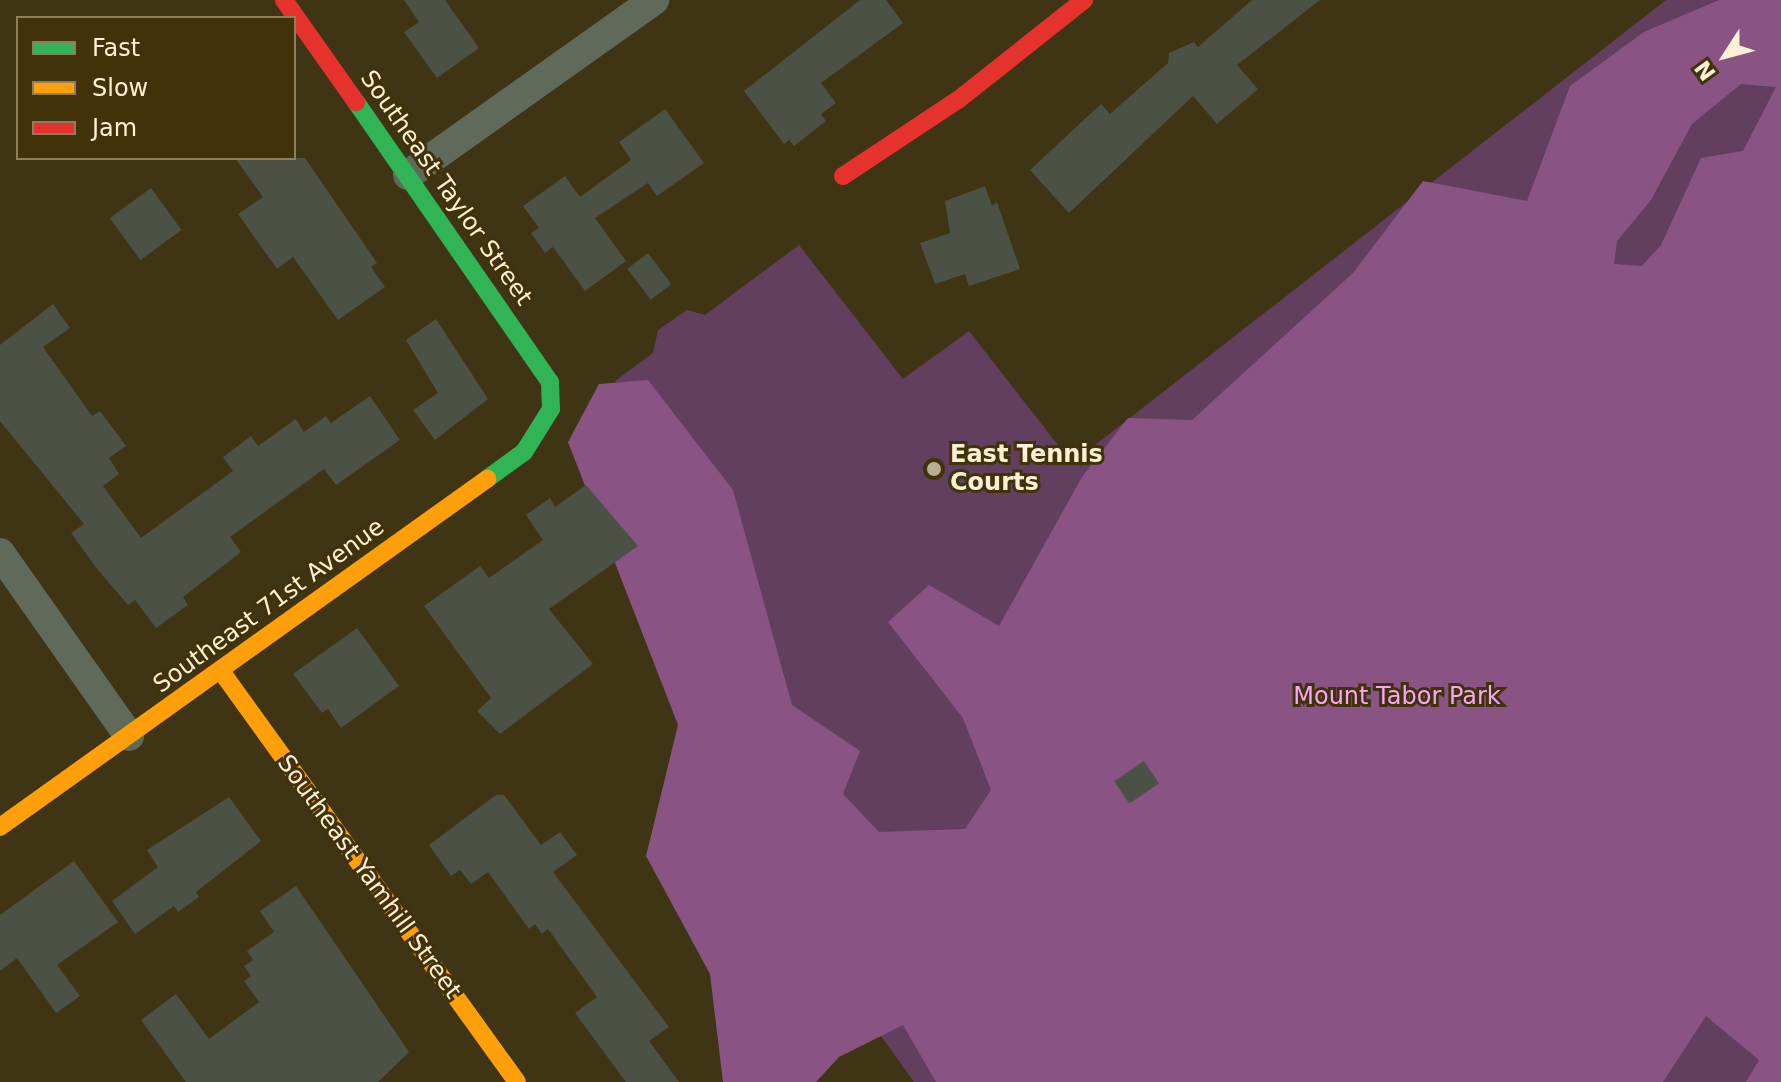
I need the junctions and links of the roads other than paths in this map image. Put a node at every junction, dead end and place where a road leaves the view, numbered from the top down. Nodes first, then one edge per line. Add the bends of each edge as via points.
1 (654, 0) edge
2 (1084, 0) edge
3 (296, 17) edge
4 (408, 175) junction
5 (843, 176) dead end
6 (551, 409) joint
7 (0, 553) edge
8 (221, 671) junction
9 (129, 736) junction
10 (0, 827) edge
11 (507, 1078) edge

1 - 4 street
2 - 5 street via 958,100
3 - 4 street, Southeast Taylor Street
4 - 6 street, Southeast Taylor Street via 538,360 550,382
6 - 8 street, Southeast 71st Avenue via 524,452
7 - 9 street
8 - 9 street, Southeast 71st Avenue
8 - 11 street, Southeast Yamhill Street
9 - 10 street, Southeast 71st Avenue

